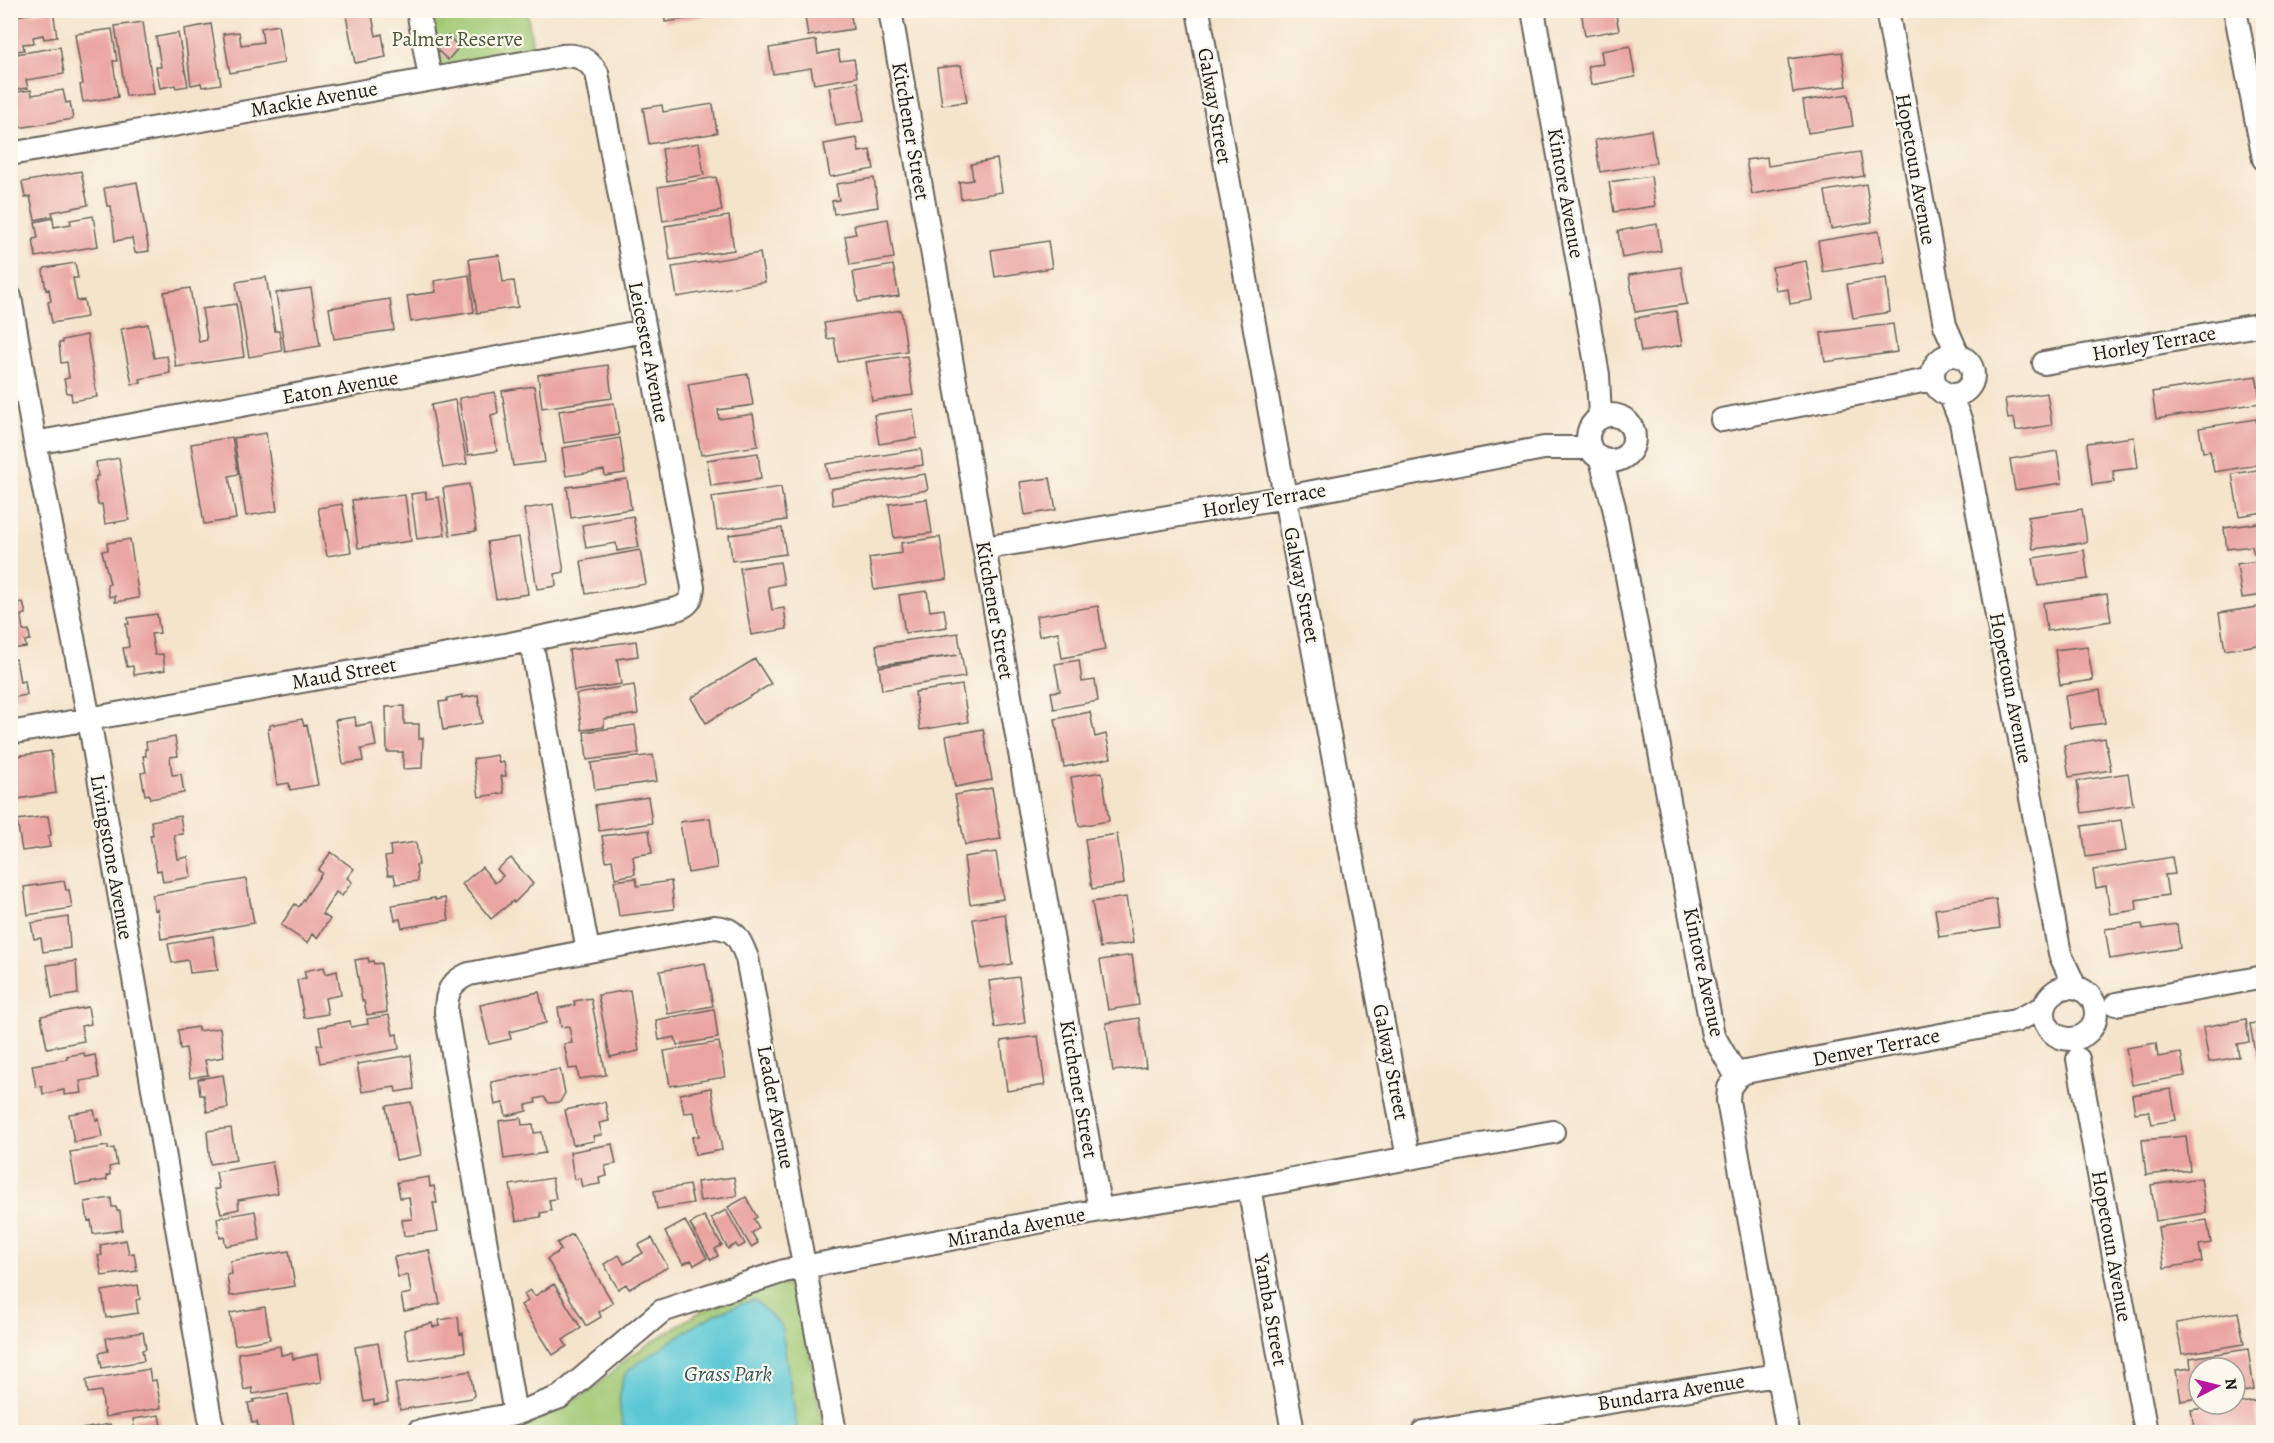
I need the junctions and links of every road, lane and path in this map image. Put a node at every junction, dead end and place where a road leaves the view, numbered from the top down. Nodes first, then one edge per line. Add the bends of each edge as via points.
1 (418, 10) edge
2 (890, 10) edge
3 (1198, 10) edge
4 (1533, 10) edge
5 (1887, 10) edge
6 (2235, 10) edge
7 (430, 78) junction
8 (599, 86) joint
9 (10, 154) edge
10 (2264, 159) edge
11 (10, 297) edge
12 (2264, 324) edge
13 (645, 331) junction
14 (2044, 363) dead end
15 (1944, 364) junction
16 (1957, 394) junction
17 (1722, 420) dead end
18 (1602, 438) junction
19 (35, 443) junction
20 (1286, 497) junction
21 (984, 548) junction
22 (677, 609) joint
23 (531, 640) junction
24 (88, 719) junction
25 (10, 732) edge
26 (588, 951) junction
27 (2264, 977) edge
28 (2069, 1012) junction
29 (1737, 1077) junction
30 (1553, 1132) dead end
31 (1408, 1158) junction
32 (1249, 1187) junction
33 (1100, 1210) junction
34 (804, 1269) junction
35 (1777, 1375) junction
36 (514, 1414) junction
37 (211, 1428) edge
38 (1451, 1430) edge
39 (418, 1432) edge
40 (835, 1432) edge
41 (1293, 1432) edge
42 (1423, 1432) edge
43 (1788, 1432) edge
44 (2146, 1432) edge

1 - 7 street
2 - 21 street, Kitchener Street
3 - 20 street, Galway Street
4 - 18 street, Kintore Avenue via 1598,375
5 - 15 street, Hopetoun Avenue via 1946,328
6 - 10 street
7 - 8 street, Mackie Avenue via 573,55 591,64
7 - 9 street, Mackie Avenue
8 - 13 street, Leicester Avenue
11 - 19 street, Livingstone Avenue
12 - 14 street, Horley Terrace
13 - 19 street, Eaton Avenue
13 - 22 street, Leicester Avenue via 693,587 691,600
15 - 16 street via 1936,386
15 - 16 street via 1970,364 1971,386
15 - 17 street
16 - 28 street, Hopetoun Avenue
18 - 20 street, Horley Terrace
18 - 29 street, Kintore Avenue via 1713,1035
19 - 24 street, Livingstone Avenue
20 - 21 street, Horley Terrace
20 - 31 street, Galway Street
21 - 33 street, Kitchener Street
22 - 23 street, Maud Street
23 - 24 street, Maud Street
23 - 26 street
24 - 25 street, Maud Street
24 - 37 street, Livingstone Avenue
26 - 34 street, Leader Avenue via 714,927 726,927 735,934 747,958
26 - 36 street, Leader Avenue via 469,974 450,986 446,999
27 - 28 street, Denver Terrace
28 - 29 street, Denver Terrace via 1745,1072
28 - 44 street, Hopetoun Avenue
29 - 35 street via 1729,1088 1728,1101
30 - 31 street, Miranda Avenue
31 - 32 street, Miranda Avenue
32 - 33 street, Miranda Avenue
32 - 41 street, Yamba Street
33 - 34 street, Miranda Avenue
34 - 36 street, Miranda Avenue via 784,1271 662,1311 560,1396
34 - 40 street, Leader Avenue
35 - 38 street, Bundarra Avenue
35 - 43 street
36 - 39 street, Miranda Avenue
38 - 42 street, Bundarra Avenue

